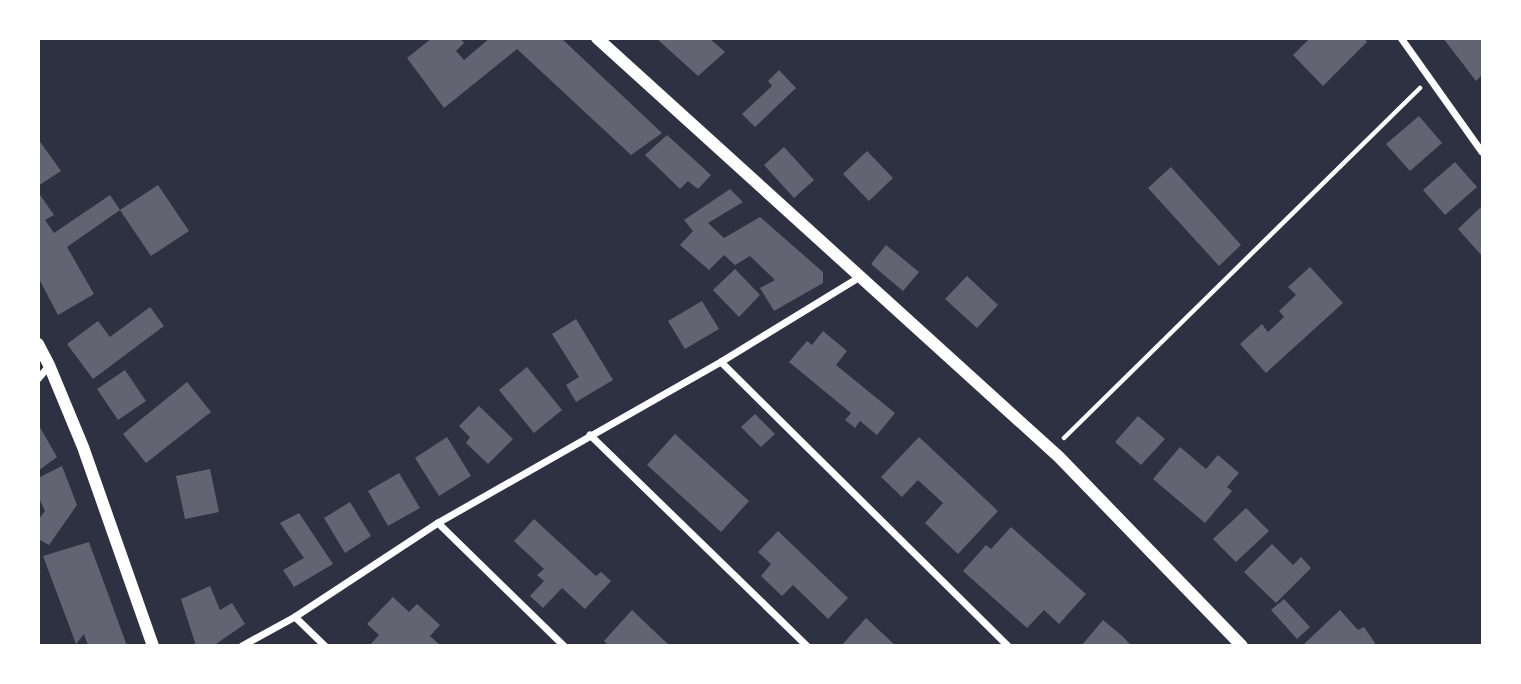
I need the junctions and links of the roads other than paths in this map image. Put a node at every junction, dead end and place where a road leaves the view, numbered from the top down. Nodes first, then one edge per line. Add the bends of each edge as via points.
1 (597, 38) edge
2 (1401, 38) edge
3 (1482, 152) edge
4 (860, 278) junction
5 (38, 344) edge
6 (720, 362) junction
7 (50, 365) junction
8 (38, 379) edge
9 (590, 435) junction
10 (439, 523) junction
11 (295, 617) junction
12 (153, 646) edge
13 (242, 646) edge
14 (325, 646) edge
15 (564, 646) edge
16 (807, 646) edge
17 (1008, 646) edge
18 (1242, 646) edge

1 - 4 street
2 - 3 street
4 - 6 street
4 - 18 street via 1051,451
5 - 7 street
6 - 9 street
6 - 17 street
7 - 8 street
7 - 12 street
9 - 10 street
9 - 16 street
10 - 11 street
10 - 15 street
11 - 13 street
11 - 14 street

